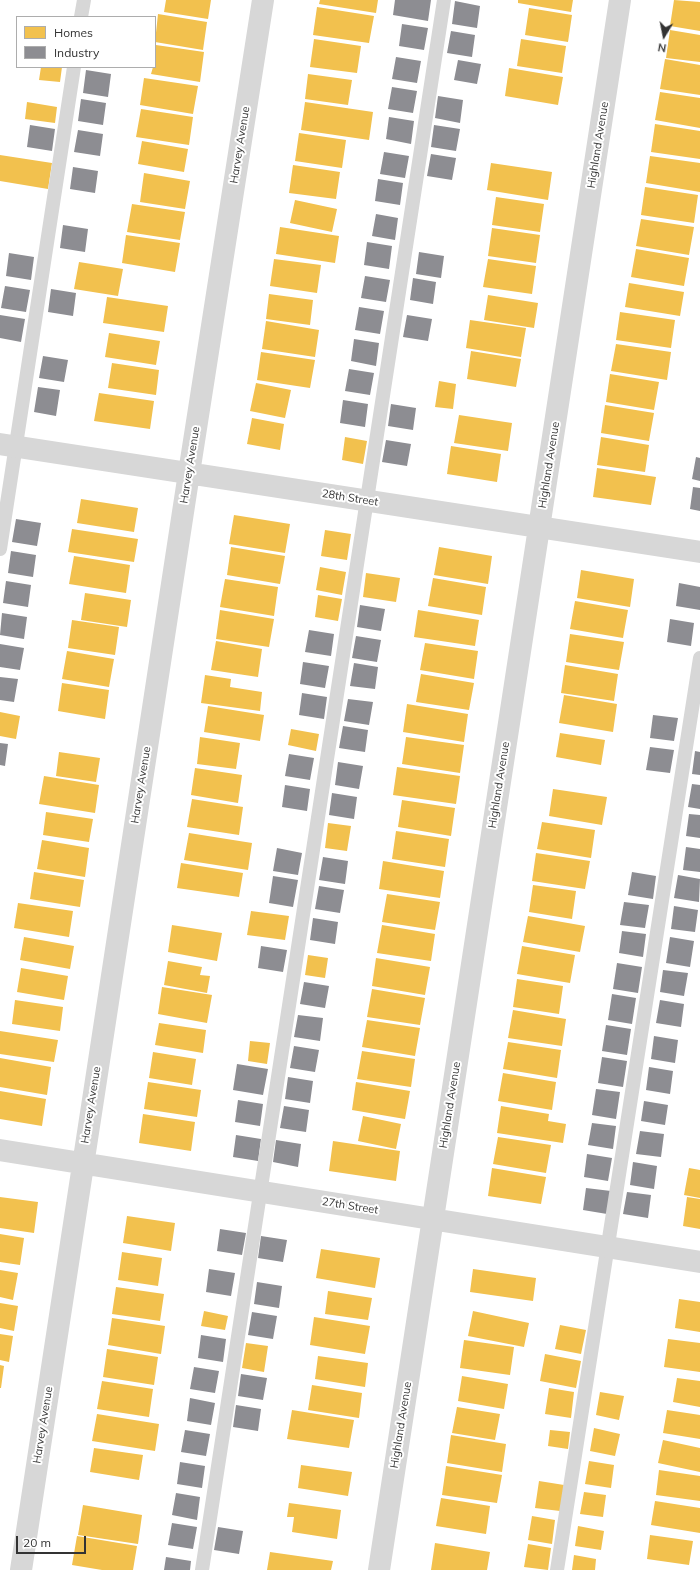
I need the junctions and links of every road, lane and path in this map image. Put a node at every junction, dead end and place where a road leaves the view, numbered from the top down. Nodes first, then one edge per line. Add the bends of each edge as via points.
1 (84, 0) edge
2 (263, 0) edge
3 (444, 0) edge
4 (620, 0) edge
5 (81, 16) edge
6 (74, 68) edge
7 (8, 445) edge
8 (189, 473) junction
9 (366, 501) junction
10 (539, 528) junction
11 (0, 548) edge
12 (700, 552) edge
13 (700, 658) edge
14 (0, 1150) edge
15 (82, 1163) junction
16 (261, 1192) junction
17 (433, 1219) junction
18 (607, 1247) junction
19 (700, 1262) edge
20 (21, 1570) edge
21 (202, 1570) edge
22 (379, 1570) edge
23 (556, 1570) edge

1 - 5 lane
2 - 8 street, Harvey Avenue
3 - 9 lane
4 - 10 street, Highland Avenue
6 - 7 lane
7 - 8 street, 28th Street
7 - 11 lane
8 - 9 street, 28th Street
8 - 15 street, Harvey Avenue
9 - 10 street, 28th Street
9 - 16 lane
10 - 12 street, 28th Street
10 - 17 street, Highland Avenue
13 - 18 lane
14 - 15 street, 27th Street
15 - 16 street, 27th Street
15 - 20 street, Harvey Avenue
16 - 17 street, 27th Street
16 - 21 lane
17 - 18 street, 27th Street
17 - 22 street, Highland Avenue
18 - 19 street, 27th Street
18 - 23 lane

